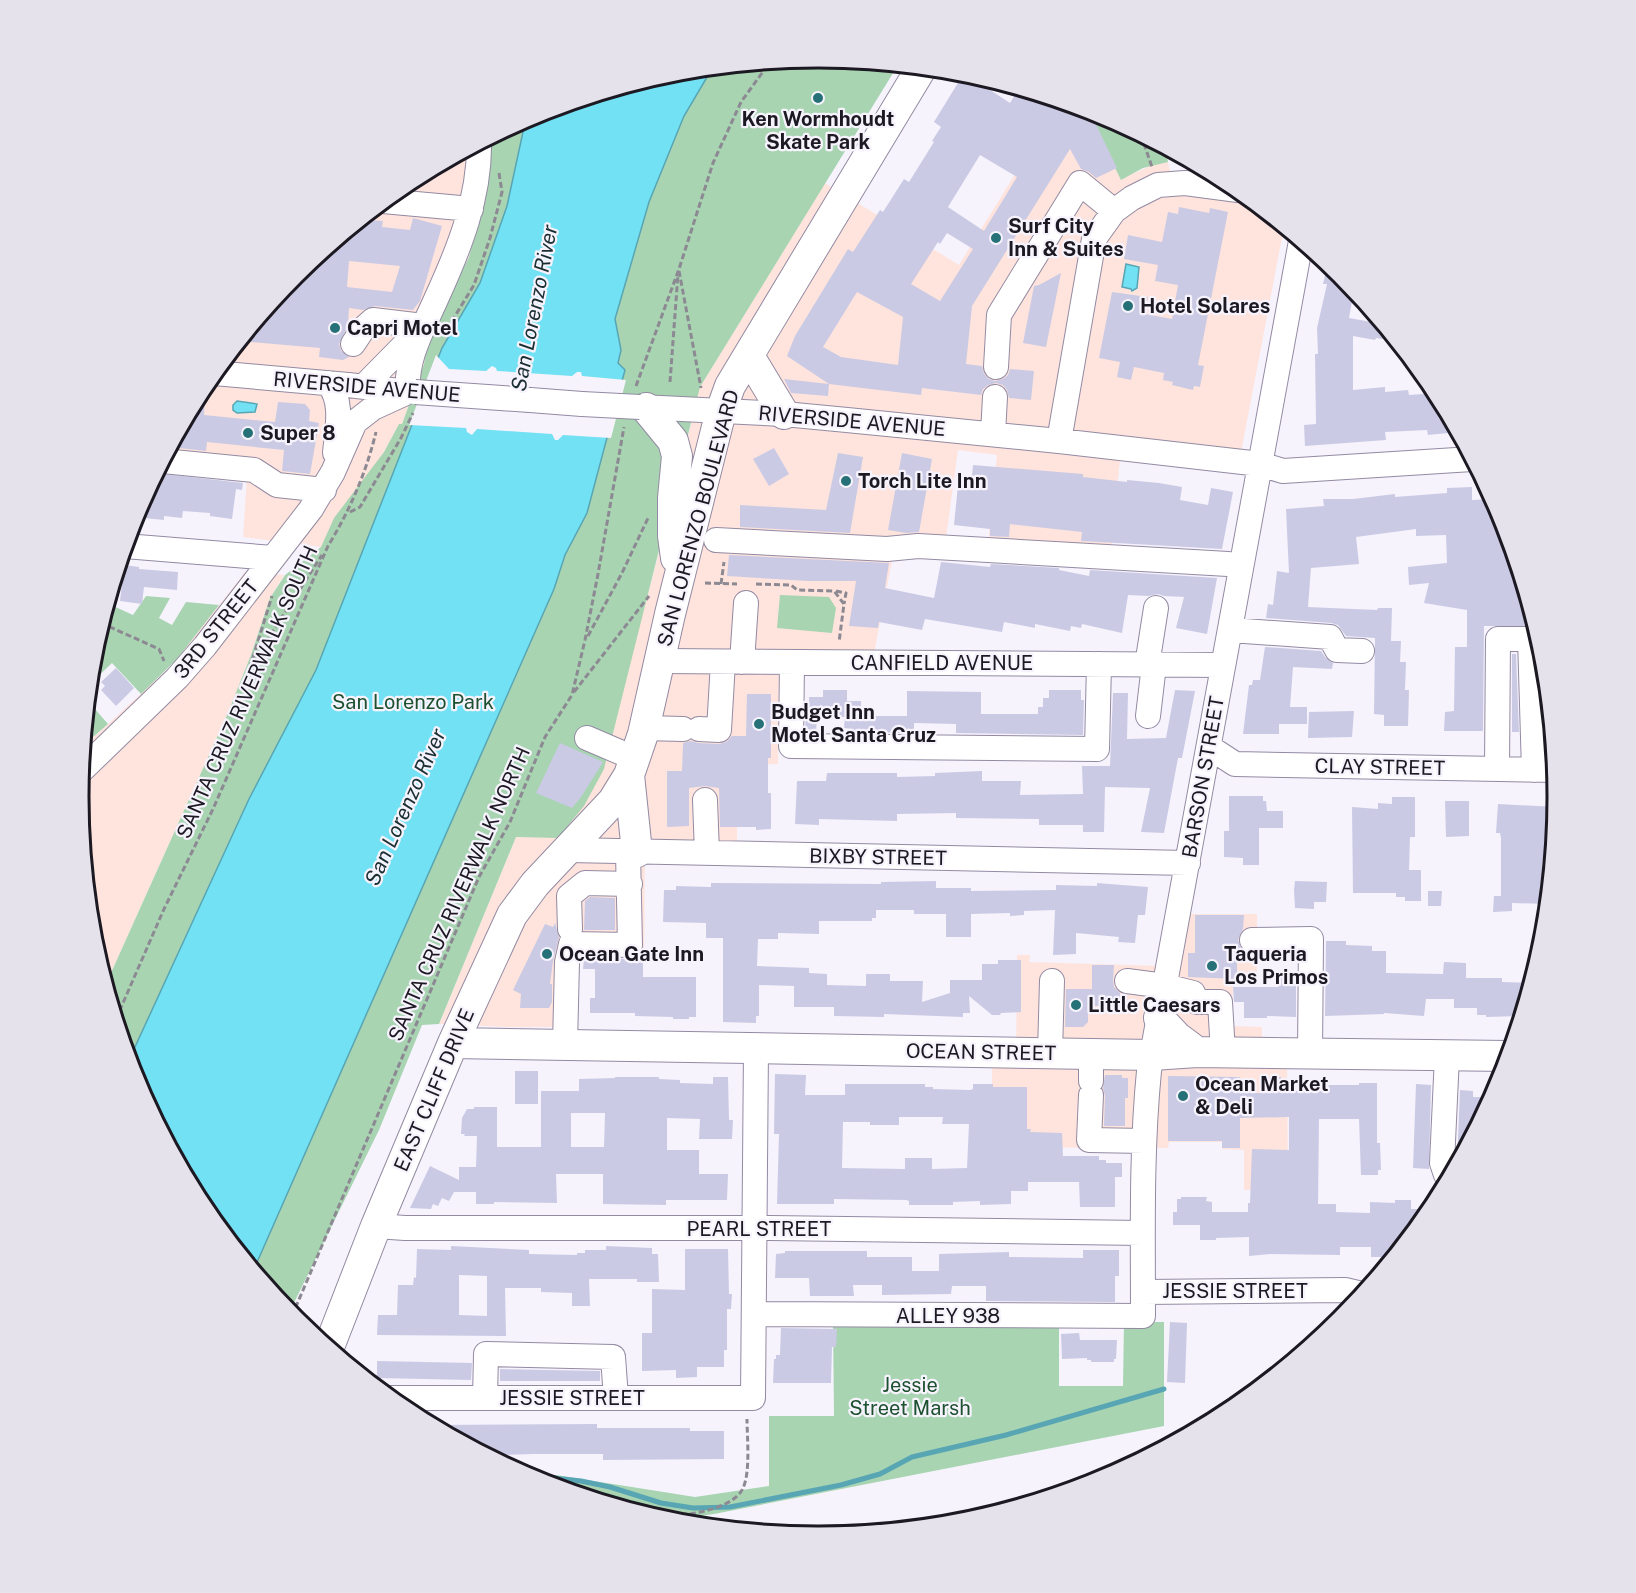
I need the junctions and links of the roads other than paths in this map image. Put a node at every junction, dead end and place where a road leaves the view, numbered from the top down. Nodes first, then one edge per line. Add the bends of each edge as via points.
1 (917, 75) edge
2 (479, 152) edge
3 (1218, 187) edge
4 (396, 202) edge
5 (471, 209) junction
6 (1114, 211) junction
7 (1300, 249) edge
8 (423, 327) junction
9 (749, 356) junction
10 (996, 367) dead end
11 (225, 374) edge
12 (347, 385) junction
13 (995, 397) dead end
14 (407, 398) junction
15 (641, 398) junction
16 (721, 411) junction
17 (784, 414) junction
18 (993, 434) junction
19 (1059, 441) junction
20 (1464, 460) edge
21 (171, 462) edge
22 (1260, 465) junction
23 (328, 481) junction
24 (716, 540) dead end
25 (134, 547) edge
26 (273, 558) junction
27 (1228, 564) dead end
28 (692, 581) junction
29 (746, 603) dead end
30 (1156, 608) dead end
31 (1230, 630) junction
32 (1529, 639) edge
33 (1530, 643) edge
34 (1362, 651) dead end
35 (660, 661) junction
36 (733, 662) junction
37 (792, 662) junction
38 (1099, 664) junction
39 (1151, 665) junction
40 (1223, 665) junction
41 (1148, 716) dead end
42 (644, 728) junction
43 (587, 738) dead end
44 (1209, 747) junction
45 (91, 757) edge
46 (633, 767) junction
47 (1497, 769) junction
48 (1544, 770) edge
49 (705, 800) dead end
50 (568, 850) junction
51 (632, 852) junction
52 (707, 854) junction
53 (1188, 863) junction
54 (630, 884) junction
55 (571, 936) junction
56 (1252, 939) dead end
57 (1052, 981) dead end
58 (1127, 981) dead end
59 (1165, 986) junction
60 (1159, 1018) junction
61 (453, 1043) junction
62 (565, 1045) junction
63 (756, 1048) junction
64 (1050, 1053) junction
65 (1210, 1053) junction
66 (1310, 1054) junction
67 (1152, 1055) junction
68 (1447, 1056) junction
69 (1499, 1056) edge
70 (1091, 1076) junction
71 (1144, 1142) junction
72 (1444, 1169) edge
73 (376, 1226) junction
74 (756, 1228) junction
75 (1142, 1233) junction
76 (1352, 1291) edge
77 (1143, 1292) junction
78 (754, 1314) junction
79 (1143, 1317) joint
80 (332, 1340) edge
81 (406, 1398) edge
82 (485, 1398) junction
83 (616, 1398) junction

1 - 9 main road, SAN LORENZO BOULEVARD
2 - 5 street
3 - 6 street via 1158,185
4 - 5 street
5 - 8 street
6 - 10 street via 1080,183 999,315
6 - 19 street via 1095,239
7 - 22 street, BARSON STREET
8 - 12 street
8 - 12 street via 373,320 363,329 352,350
8 - 14 street via 408,371
9 - 16 main road, SAN LORENZO BOULEVARD via 730,386
9 - 17 main road
11 - 12 street, RIVERSIDE AVENUE
12 - 14 street, RIVERSIDE AVENUE
12 - 23 street via 333,389 338,405
13 - 18 street
14 - 15 street, RIVERSIDE AVENUE, bridge
14 - 23 street, 3RD STREET via 363,414 355,422
15 - 16 street, RIVERSIDE AVENUE
15 - 28 main road via 673,441 677,456 673,536
16 - 17 street, RIVERSIDE AVENUE
16 - 28 main road, SAN LORENZO BOULEVARD
17 - 18 street, RIVERSIDE AVENUE
18 - 19 street, RIVERSIDE AVENUE
19 - 22 street, RIVERSIDE AVENUE
20 - 22 street, RIVERSIDE AVENUE via 1283,471
21 - 23 street via 254,470 277,485
22 - 31 street, BARSON STREET
23 - 26 street, 3RD STREET
24 - 27 street via 887,549 918,546
25 - 26 street
26 - 45 street, 3RD STREET via 192,662
28 - 35 main road, SAN LORENZO BOULEVARD
29 - 36 street
30 - 39 street
31 - 34 street via 1330,637 1337,650
31 - 40 street, BARSON STREET
32 - 47 street via 1498,639
33 - 48 street
35 - 36 street, CANFIELD AVENUE
35 - 42 main road, SAN LORENZO BOULEVARD
36 - 37 street, CANFIELD AVENUE
36 - 42 street via 719,730
37 - 38 street, CANFIELD AVENUE
37 - 38 street via 791,746 1085,749 1097,749
38 - 39 street, CANFIELD AVENUE
39 - 40 street, CANFIELD AVENUE
39 - 41 street
40 - 44 street, BARSON STREET
42 - 46 main road, SAN LORENZO BOULEVARD
43 - 46 street
44 - 47 street, CLAY STREET via 1236,764
44 - 53 street, BARSON STREET
46 - 50 main road, SAN LORENZO BOULEVARD via 613,801
46 - 51 main road
47 - 48 street, CLAY STREET
49 - 52 street
50 - 51 street, BIXBY STREET
50 - 61 main road, EAST CLIFF DRIVE via 512,915
51 - 52 street, BIXBY STREET
51 - 54 street
52 - 53 street, BIXBY STREET
53 - 59 street, BARSON STREET
54 - 55 street via 585,883 570,896
54 - 55 street via 630,945
55 - 62 street
56 - 66 street via 1311,939
57 - 64 street
58 - 59 street
59 - 60 street, BARSON STREET
59 - 65 street via 1193,993 1197,1002 1220,1002
60 - 65 main road via 1177,1037
60 - 67 street, BARSON STREET
61 - 62 main road, OCEAN STREET
61 - 73 main road, EAST CLIFF DRIVE
62 - 63 main road, OCEAN STREET
63 - 64 main road, OCEAN STREET
63 - 74 street
64 - 70 main road, OCEAN STREET
65 - 66 main road, OCEAN STREET
65 - 67 main road, OCEAN STREET
66 - 68 main road, OCEAN STREET
67 - 70 main road, OCEAN STREET
67 - 71 street, BARSON STREET
68 - 69 main road, OCEAN STREET
68 - 72 street
70 - 71 street via 1089,1140
71 - 75 street, BARSON STREET
73 - 74 street, PEARL STREET
73 - 80 main road, EAST CLIFF DRIVE
74 - 75 street, PEARL STREET
74 - 78 street
75 - 77 street, BARSON STREET
76 - 77 street, JESSIE STREET
77 - 79 street, BARSON STREET
78 - 79 street, ALLEY 938
78 - 83 street, JESSIE STREET via 753,1398
81 - 82 street, JESSIE STREET
82 - 83 street, JESSIE STREET
82 - 83 street via 486,1354 613,1357

